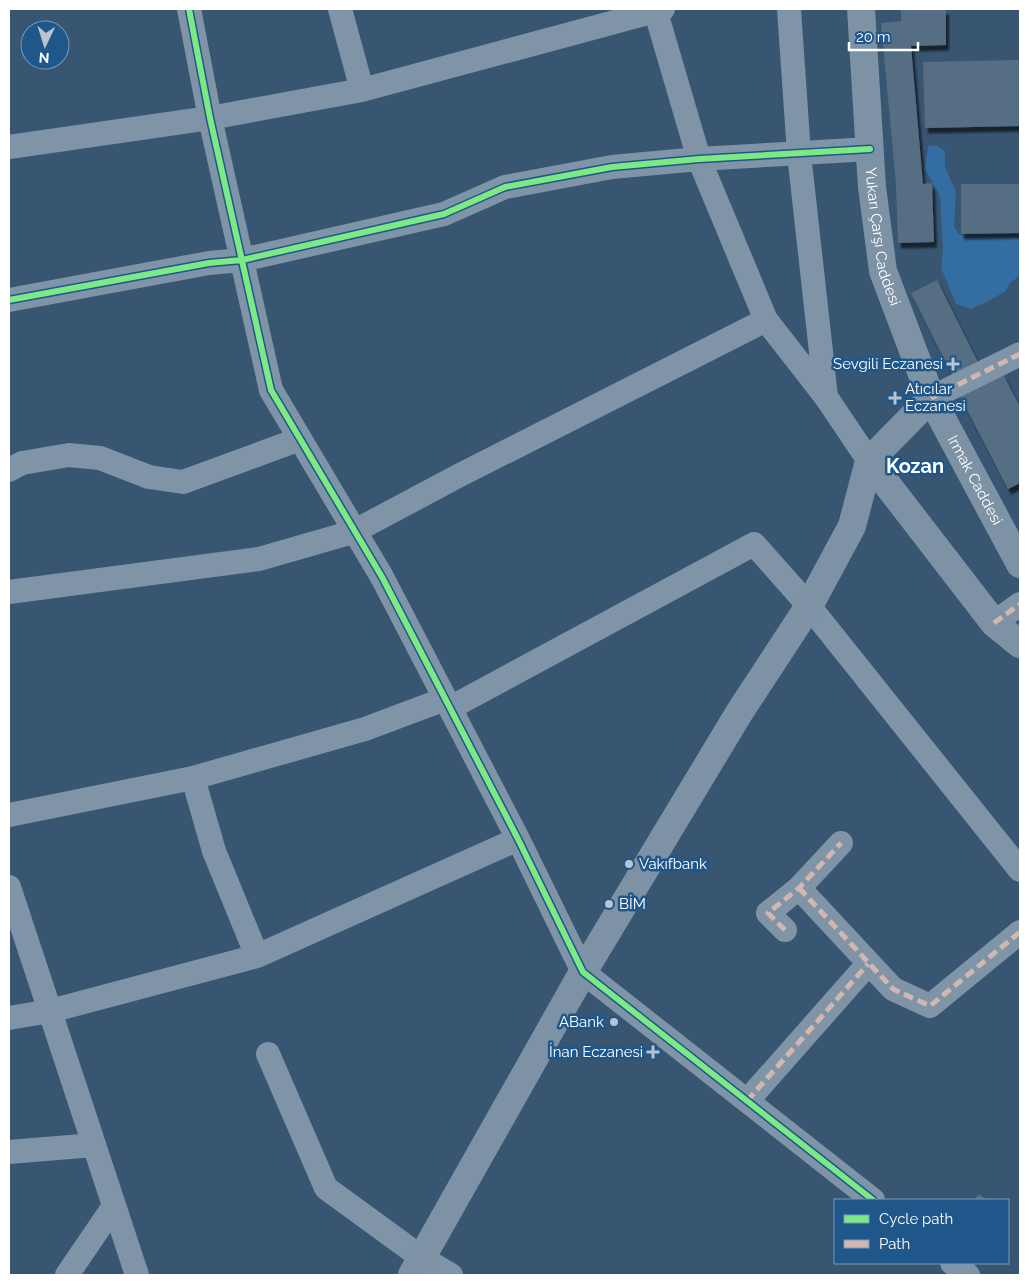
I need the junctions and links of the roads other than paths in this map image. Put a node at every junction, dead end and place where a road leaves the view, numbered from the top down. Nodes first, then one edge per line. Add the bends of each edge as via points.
1 (189, 9) edge
2 (340, 9) edge
3 (789, 9) edge
4 (861, 9) edge
5 (658, 10) edge
6 (362, 90) junction
7 (210, 118) junction
8 (9, 147) edge
9 (870, 149) junction
10 (800, 154) junction
11 (698, 159) junction
12 (242, 260) junction
13 (9, 300) edge
14 (766, 320) junction
15 (1020, 354) edge
16 (826, 396) junction
17 (932, 398) junction
18 (300, 439) junction
19 (869, 461) junction
20 (9, 470) edge
21 (353, 532) junction
22 (1020, 564) edge
23 (9, 592) edge
24 (1020, 604) edge
25 (809, 606) junction
26 (994, 623) junction
27 (1020, 644) edge
28 (447, 704) junction
29 (193, 778) junction
30 (9, 815) edge
31 (518, 840) junction
32 (841, 843) dead end
33 (1020, 870) edge
34 (9, 886) edge
35 (799, 888) junction
36 (786, 930) dead end
37 (1020, 932) edge
38 (257, 956) junction
39 (868, 964) junction
40 (583, 972) junction
41 (50, 1011) junction
42 (9, 1018) edge
43 (268, 1054) dead end
44 (747, 1101) junction
45 (94, 1145) junction
46 (9, 1152) edge
47 (872, 1199) edge
48 (114, 1206) junction
49 (953, 1264) edge
50 (417, 1267) edge
51 (67, 1275) edge
52 (137, 1275) edge
53 (451, 1275) edge
54 (968, 1275) edge

1 - 7 street
2 - 6 street
3 - 10 street
4 - 9 main road, Yukarı Çarşı Caddesi
5 - 6 street
5 - 11 street
6 - 7 street
7 - 8 street
7 - 12 street
9 - 10 street
9 - 17 main road, Yukarı Çarşı Caddesi via 883,271
10 - 11 street
10 - 16 street
11 - 12 street via 612,167 505,187 444,214
11 - 14 street
12 - 13 street via 209,263
12 - 18 street via 271,390
14 - 16 street
14 - 21 street
15 - 17 street
16 - 19 street
17 - 19 main road
17 - 22 main road, Irmak Caddesi
18 - 20 street via 183,482 149,477 100,458 69,455 22,464
18 - 21 street
19 - 25 main road via 852,526
19 - 26 main road
21 - 23 street via 259,559
21 - 28 street via 382,577
24 - 26 street
25 - 28 street via 754,544
25 - 33 street
25 - 40 main road via 739,713
26 - 27 main road
28 - 29 street
28 - 31 street
29 - 30 street
29 - 38 street via 214,851
31 - 38 street
31 - 40 street
32 - 35 street
34 - 41 street
35 - 36 street via 768,913
35 - 39 street
37 - 39 street via 930,1006 894,989
38 - 41 street
39 - 44 street
40 - 44 street
40 - 50 main road
41 - 42 street
41 - 45 street
43 - 50 street via 326,1188
44 - 47 street
45 - 46 street
45 - 48 street
48 - 51 street
48 - 52 street
49 - 54 street
50 - 53 street

